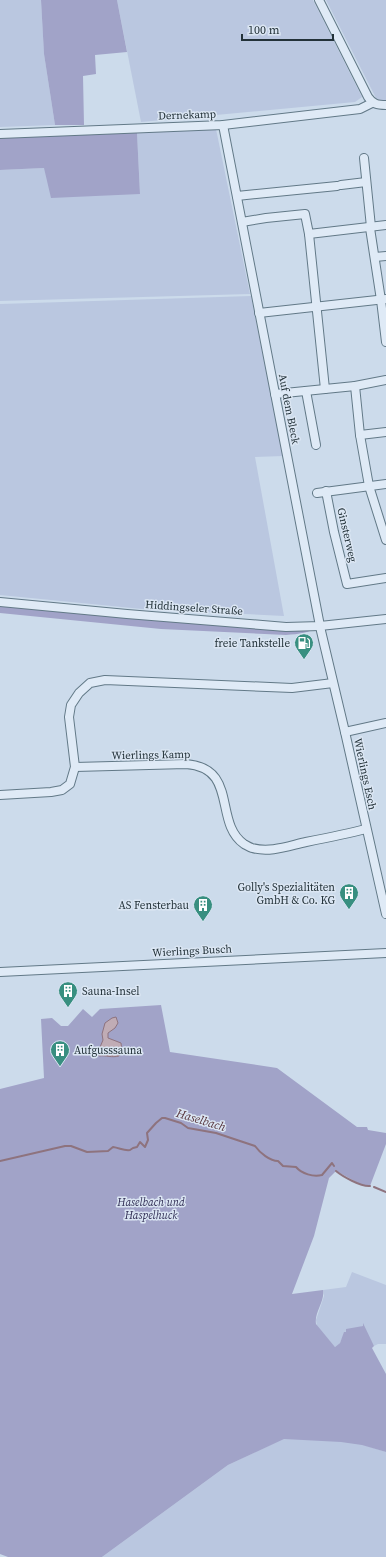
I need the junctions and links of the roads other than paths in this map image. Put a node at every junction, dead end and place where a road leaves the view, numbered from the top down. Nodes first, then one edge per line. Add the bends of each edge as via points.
1 (319, 0) edge
2 (372, 103) junction
3 (386, 105) edge
4 (223, 125) junction
5 (0, 134) edge
6 (364, 158) dead end
7 (366, 182) junction
8 (237, 196) junction
9 (242, 222) junction
10 (386, 225) edge
11 (370, 228) junction
12 (309, 234) junction
13 (386, 256) edge
14 (375, 257) junction
15 (384, 300) edge
16 (318, 308) junction
17 (259, 313) junction
18 (386, 342) edge
19 (386, 380) edge
20 (355, 386) junction
21 (326, 389) junction
22 (306, 391) junction
23 (275, 394) junction
24 (386, 432) edge
25 (360, 435) junction
26 (316, 445) dead end
27 (386, 484) edge
28 (368, 486) junction
29 (326, 491) junction
30 (317, 493) dead end
31 (386, 540) edge
32 (386, 578) edge
33 (0, 602) edge
34 (386, 619) edge
35 (320, 626) junction
36 (333, 683) junction
37 (386, 723) edge
38 (345, 732) junction
39 (75, 767) junction
40 (0, 795) edge
41 (366, 829) junction
42 (386, 914) edge
43 (386, 953) edge
44 (0, 972) edge

1 - 2 street
2 - 3 street, Dernekamp
2 - 4 street, Dernekamp via 360,109
4 - 5 street, Dernekamp
4 - 8 street, Auf dem Bleck
6 - 7 street
7 - 8 street
7 - 11 street
8 - 9 street, Auf dem Bleck
9 - 12 street via 305,214
9 - 17 street, Auf dem Bleck
10 - 11 street
11 - 12 street
11 - 14 street
12 - 16 street
13 - 14 street
14 - 15 street
15 - 16 street
15 - 18 street
16 - 17 street
16 - 21 street
17 - 23 street, Auf dem Bleck
19 - 20 street
20 - 21 street
20 - 25 street
21 - 22 street
22 - 23 street
22 - 26 street
23 - 35 street, Auf dem Bleck
24 - 25 street
25 - 28 street
27 - 28 street
28 - 29 street
28 - 31 street
29 - 30 street
29 - 32 street, Ginsterweg via 347,584
33 - 35 street, Hiddingseler Straße via 286,626
34 - 35 street, Hiddingseler Straße
35 - 36 street, Wierlings Esch
36 - 38 street, Wierlings Esch
36 - 39 street via 292,688 105,680 90,684 71,704 69,717
37 - 38 street, Wierlings Esch
38 - 41 street, Wierlings Esch
39 - 40 street via 70,784 62,790
39 - 41 street, Wierlings Kamp via 186,764 202,768 212,774 218,782 230,827 237,839 250,848 268,850
41 - 42 street, Wierlings Esch
43 - 44 street, Wierlings Busch

